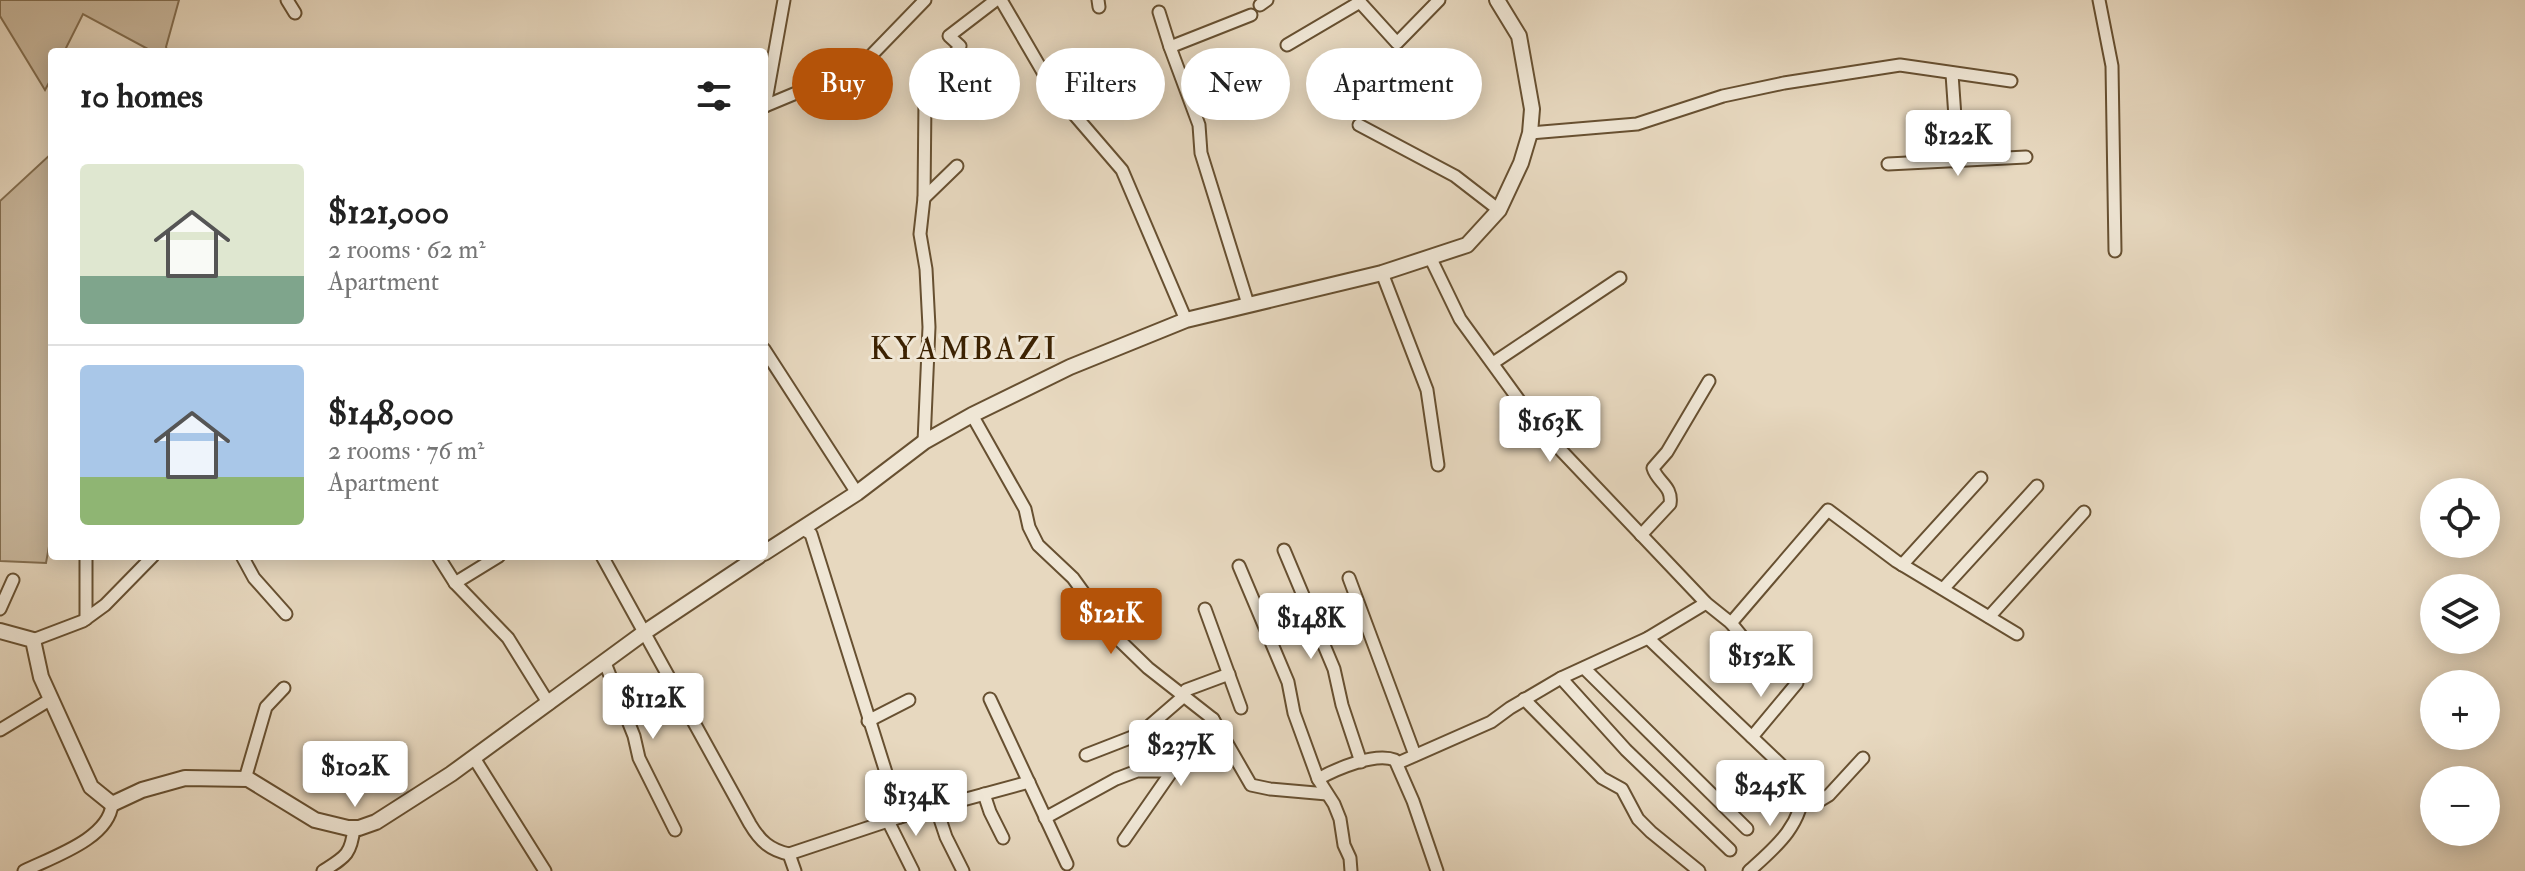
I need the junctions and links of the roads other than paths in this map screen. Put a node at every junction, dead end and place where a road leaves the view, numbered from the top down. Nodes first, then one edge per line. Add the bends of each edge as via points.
1 (287, 0) edge
2 (784, 0) edge
3 (925, 0) edge
4 (998, 0) edge
5 (1439, 0) edge
6 (1497, 0) edge
7 (2099, 0) edge
8 (1359, 1) edge
9 (1159, 12) dead end
10 (295, 13) dead end
11 (1251, 15) dead end
12 (1287, 45) dead end
13 (1170, 47) junction
14 (1952, 74) junction
15 (2011, 81) dead end
16 (768, 89) edge
17 (768, 105) edge
18 (1359, 125) dead end
19 (1530, 133) junction
20 (2026, 157) dead end
21 (1953, 161) junction
22 (1888, 164) dead end
23 (957, 166) dead end
24 (924, 198) junction
25 (1499, 210) junction
26 (2115, 251) dead end
27 (1430, 257) junction
28 (1382, 273) junction
29 (1620, 278) dead end
30 (1248, 304) junction
31 (1186, 320) junction
32 (768, 355) edge
33 (1493, 363) junction
34 (1709, 381) dead end
35 (972, 415) junction
36 (924, 442) junction
37 (1438, 465) dead end
38 (1981, 478) dead end
39 (2037, 486) dead end
40 (857, 493) junction
41 (2084, 512) dead end
42 (803, 529) junction
43 (1641, 535) junction
44 (768, 550) edge
45 (1284, 550) dead end
46 (86, 560) edge
47 (149, 560) edge
48 (244, 560) edge
49 (441, 560) edge
50 (492, 560) edge
51 (604, 560) edge
52 (753, 560) edge
53 (1902, 565) junction
54 (1239, 566) dead end
55 (1349, 578) dead end
56 (13, 580) dead end
57 (455, 583) junction
58 (1943, 589) junction
59 (1706, 603) junction
60 (0, 609) edge
61 (1205, 609) dead end
62 (286, 614) dead end
63 (1989, 617) junction
64 (86, 619) junction
65 (1731, 623) junction
66 (0, 631) edge
67 (645, 632) junction
68 (2017, 634) dead end
69 (1648, 638) junction
70 (33, 640) junction
71 (1762, 661) dead end
72 (605, 663) junction
73 (1584, 668) junction
74 (1229, 674) junction
75 (1561, 678) junction
76 (1797, 683) dead end
77 (284, 688) dead end
78 (1184, 696) junction
79 (51, 699) junction
80 (990, 699) dead end
81 (1524, 699) junction
82 (909, 700) dead end
83 (549, 704) junction
84 (1241, 708) dead end
85 (1213, 719) junction
86 (868, 721) junction
87 (0, 730) edge
88 (1752, 737) junction
89 (1086, 755) dead end
90 (1415, 755) junction
91 (474, 758) junction
92 (1863, 758) dead end
93 (1361, 762) junction
94 (1398, 763) junction
95 (1172, 771) junction
96 (245, 779) junction
97 (1318, 779) junction
98 (1029, 782) junction
99 (1803, 786) junction
100 (984, 794) junction
101 (1327, 794) junction
102 (112, 804) junction
103 (936, 807) junction
104 (1045, 818) junction
105 (894, 819) junction
106 (354, 828) junction
107 (1747, 829) dead end
108 (675, 830) dead end
109 (1003, 838) dead end
110 (1124, 840) dead end
111 (1730, 850) dead end
112 (789, 854) junction
113 (1067, 864) dead end
114 (24, 871) edge
115 (323, 871) edge
116 (545, 871) edge
117 (795, 871) edge
118 (912, 871) edge
119 (963, 871) edge
120 (1351, 871) edge
121 (1437, 871) edge
122 (1699, 871) edge
123 (1749, 871) edge

1 - 10 street
2 - 16 street
3 - 17 street via 861,66
4 - 24 street via 949,36 960,46 925,99
4 - 31 street via 1054,91 1122,170
5 - 8 street via 1397,43
6 - 19 street via 1519,36 1532,109
7 - 26 street via 2112,66
8 - 12 street
9 - 13 street
11 - 13 street
13 - 30 street via 1199,125 1201,153
14 - 15 street
14 - 19 street via 1900,65 1723,96 1637,124
14 - 21 street
18 - 25 street via 1455,176
19 - 25 street
20 - 21 street
21 - 22 street
23 - 24 street
24 - 36 street via 920,234 929,327
25 - 27 street via 1467,245
27 - 28 street
27 - 33 street via 1460,319
28 - 30 street
28 - 37 street via 1427,390
29 - 33 street
30 - 31 street
31 - 35 street via 1070,367
32 - 40 street
33 - 43 street via 1537,425
34 - 43 street via 1653,468 1670,491 1670,504
35 - 36 street
35 - 78 street via 1025,509 1038,545 1073,578 1115,636
36 - 40 street
38 - 53 street
39 - 58 street
40 - 42 street
41 - 63 street
42 - 44 street
42 - 86 street via 811,534
43 - 59 street
45 - 93 street via 1334,669
46 - 64 street
47 - 64 street
48 - 62 street
49 - 57 street
50 - 57 street
51 - 67 street
52 - 67 street
53 - 58 street
53 - 65 street via 1828,510
54 - 97 street via 1288,682
55 - 90 street
56 - 60 street
57 - 83 street via 508,638
58 - 63 street
59 - 65 street
59 - 69 street
61 - 74 street
63 - 68 street
64 - 70 street
65 - 71 street
66 - 70 street
67 - 72 street
67 - 112 street via 761,842
69 - 73 street
69 - 88 street
70 - 79 street
72 - 83 street
72 - 108 street via 639,758
73 - 75 street
73 - 107 street
74 - 78 street via 1186,690
74 - 84 street
75 - 81 street
75 - 111 street via 1626,750
76 - 88 street
77 - 96 street via 266,707
78 - 85 street
78 - 89 street via 1140,734
79 - 87 street
79 - 102 street via 91,787
80 - 98 street
81 - 90 street via 1491,722
81 - 122 street via 1602,778 1622,789 1638,819
82 - 86 street
83 - 91 street
85 - 95 street
85 - 101 street via 1251,785
86 - 105 street
88 - 99 street
90 - 94 street
91 - 106 street via 376,822
91 - 116 street
92 - 99 street via 1819,801
93 - 94 street via 1385,757
93 - 97 street
94 - 121 street
95 - 104 street via 1137,771
95 - 110 street
96 - 102 street via 185,778
96 - 106 street via 315,820
97 - 101 street
98 - 100 street
98 - 104 street
99 - 123 street via 1804,802 1784,839
100 - 103 street
100 - 109 street
101 - 120 street via 1340,819
102 - 114 street via 97,834
103 - 105 street
103 - 119 street
104 - 113 street
105 - 112 street
105 - 118 street
106 - 115 street via 346,857
112 - 117 street

